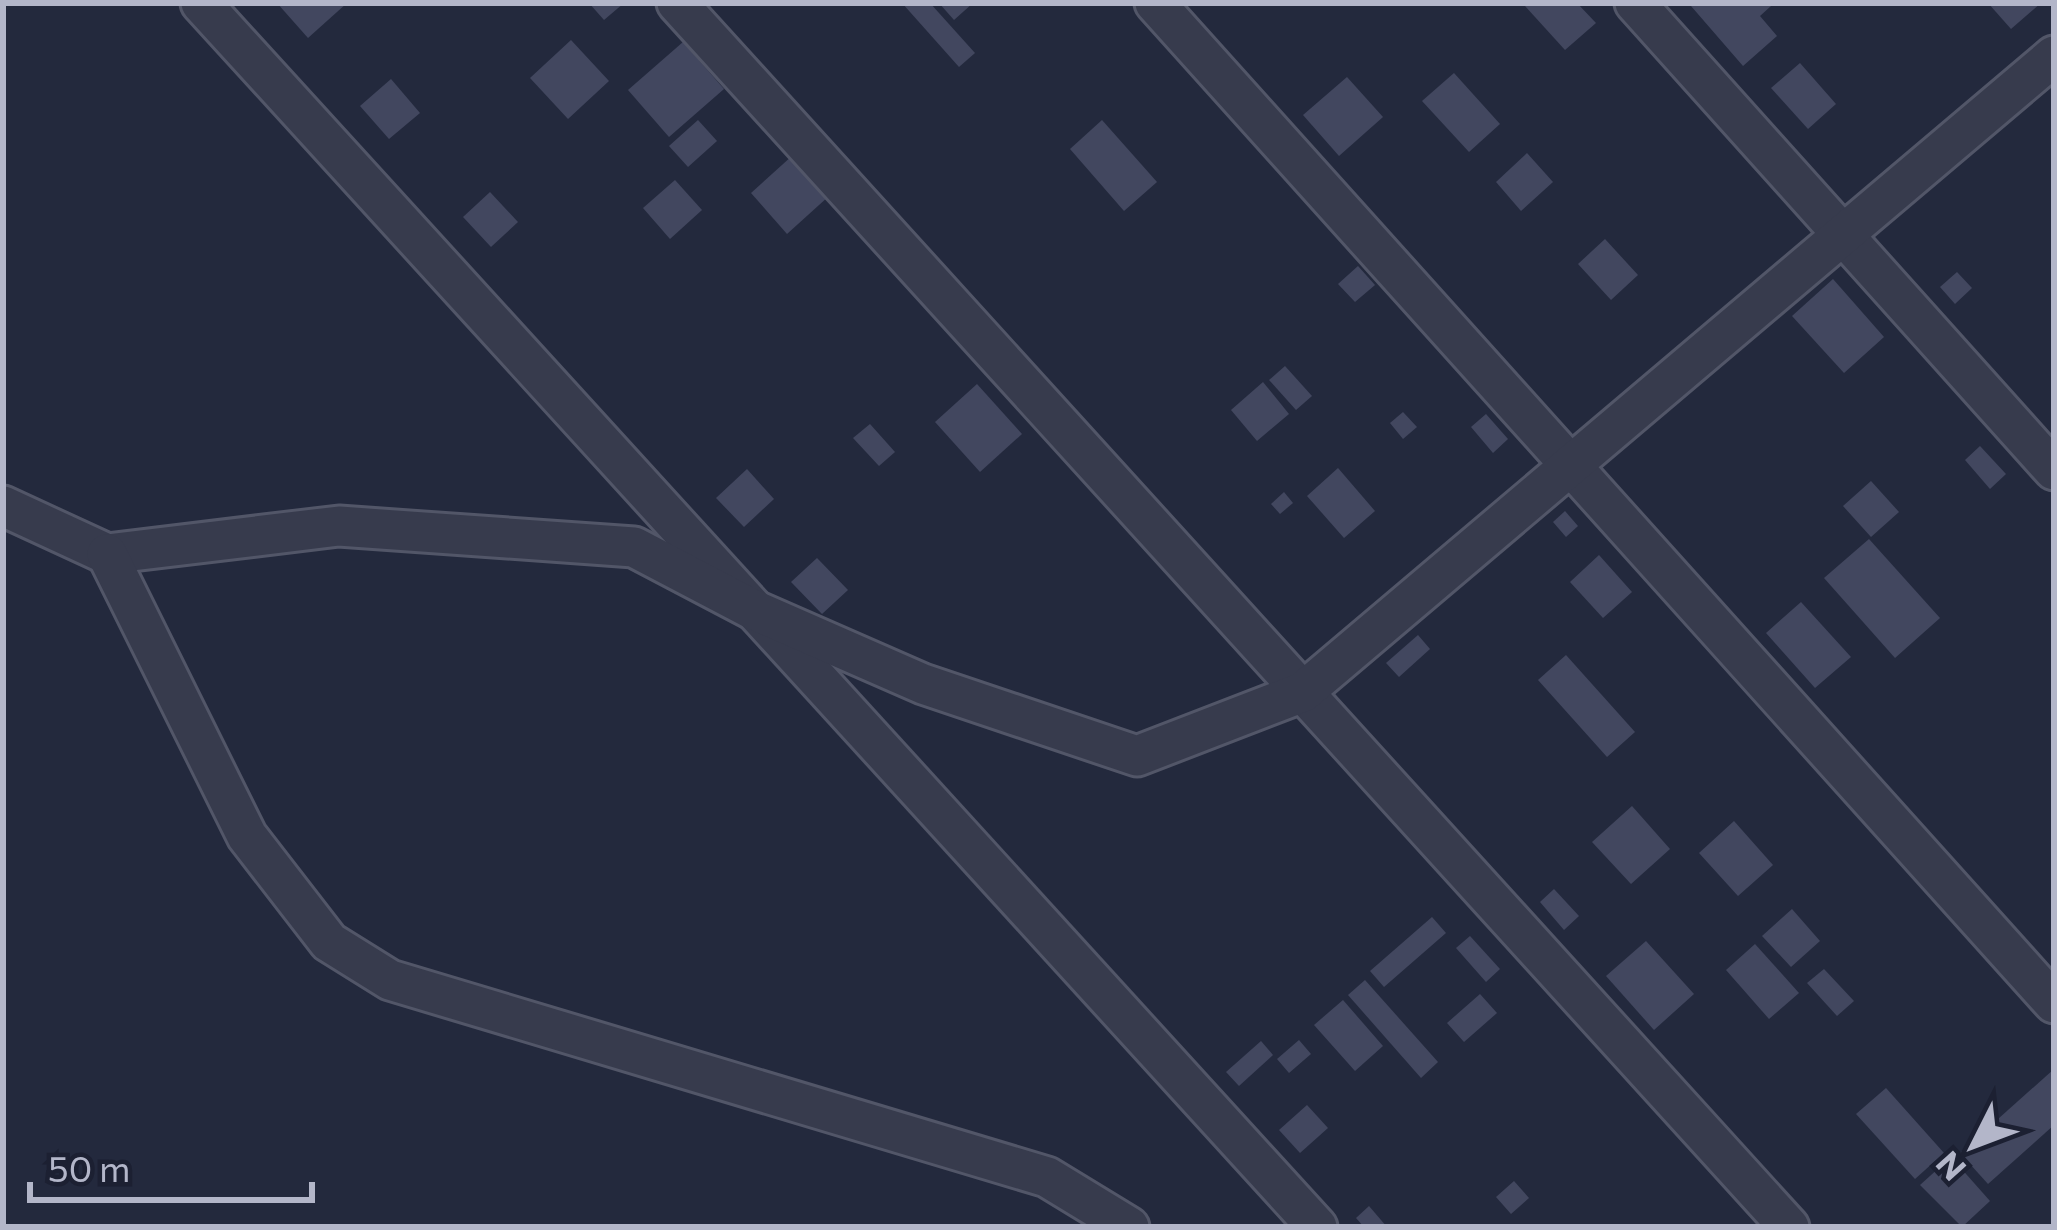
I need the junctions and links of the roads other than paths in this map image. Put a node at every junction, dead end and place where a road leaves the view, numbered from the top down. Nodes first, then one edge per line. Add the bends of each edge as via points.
1 (201, 3) edge
2 (677, 3) edge
3 (1155, 3) edge
4 (1635, 3) edge
5 (2054, 56) edge
6 (1843, 235) junction
7 (1571, 465) junction
8 (2054, 470) edge
9 (3, 506) edge
10 (107, 554) junction
11 (754, 610) junction
12 (1303, 692) junction
13 (2054, 1003) edge
14 (1129, 1227) edge
15 (1317, 1227) edge
16 (1789, 1227) edge

1 - 11 street
2 - 12 street
3 - 7 street
4 - 6 street
5 - 6 street
6 - 7 street
6 - 8 street
7 - 12 street
7 - 13 street
9 - 10 street
10 - 11 street via 339,526 634,548
10 - 14 street via 247,836 329,942 390,980 1047,1178
11 - 12 street via 923,684 1137,756
11 - 15 street
12 - 16 street

